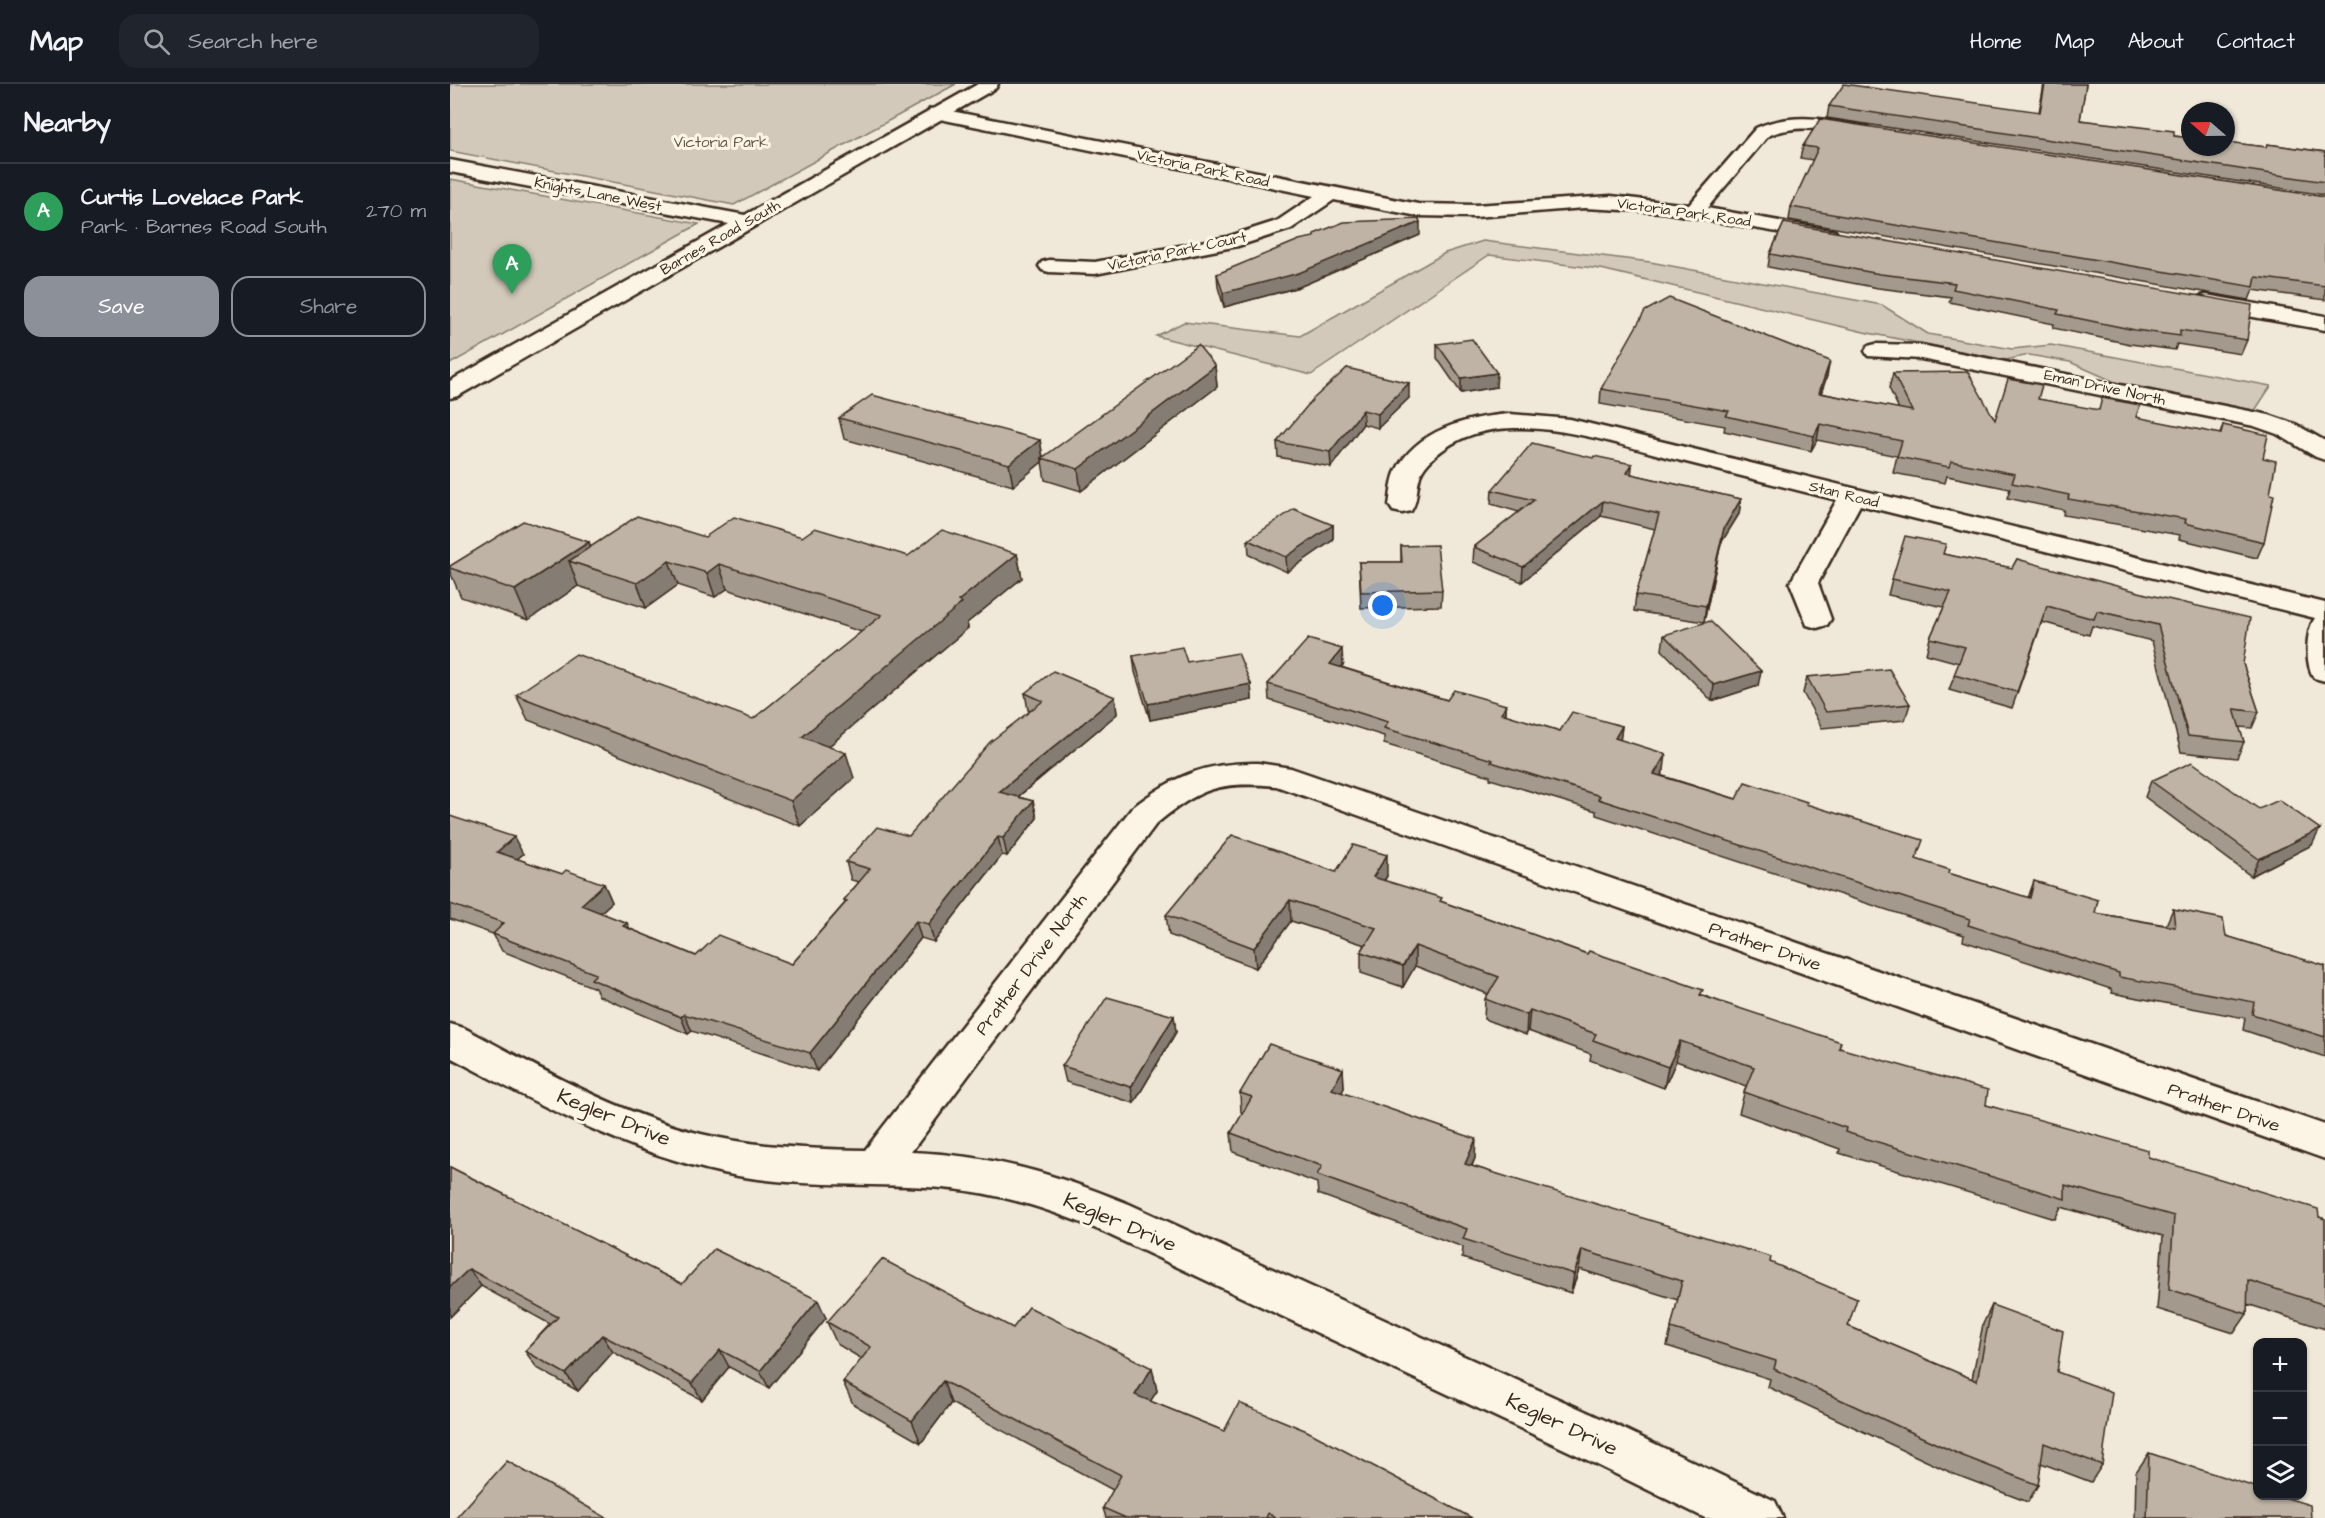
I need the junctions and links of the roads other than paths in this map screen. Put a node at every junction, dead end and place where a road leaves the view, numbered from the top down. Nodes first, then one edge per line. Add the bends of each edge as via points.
1 (990, 84) edge
2 (936, 113) junction
3 (1880, 133) edge
4 (450, 166) edge
5 (1330, 194) junction
6 (1694, 211) junction
7 (746, 221) junction
8 (1846, 238) edge
9 (1049, 266) dead end
10 (2185, 298) edge
11 (2325, 323) edge
12 (1876, 351) dead end
13 (450, 391) edge
14 (2325, 452) edge
15 (1852, 496) junction
16 (1402, 505) dead end
17 (2325, 612) edge
18 (1817, 619) dead end
19 (2325, 624) edge
20 (2325, 672) edge
21 (1202, 778) joint
22 (450, 1039) edge
23 (2325, 1142) edge
24 (876, 1167) junction
25 (1758, 1518) edge

1 - 2 street, Barnes Road South
2 - 5 street, Victoria Park Road
2 - 7 street, Barnes Road South
3 - 6 street via 1821,124 1771,127 1762,132
4 - 7 street, Knights Lane West
5 - 6 street, Victoria Park Road via 1418,210 1512,210 1593,202
5 - 9 street, Victoria Park Court via 1284,225 1231,242 1095,268
6 - 8 street, Victoria Park Road
7 - 13 street, Barnes Road South
10 - 11 street
12 - 14 street, Eman Drive North via 1921,352 2234,414 2286,429
15 - 16 street, Stan Road via 1570,426 1504,421 1476,424 1450,434 1426,450 1407,473
15 - 17 street, Stan Road
15 - 18 street via 1804,583
19 - 20 street
21 - 23 street, Prather Drive via 1240,772 1280,776
21 - 24 street, Prather Drive North via 1170,794 1144,816
22 - 24 street, Kegler Drive via 557,1094 631,1128 676,1143 791,1166
24 - 25 street, Kegler Drive via 946,1171 1039,1188 1114,1217

